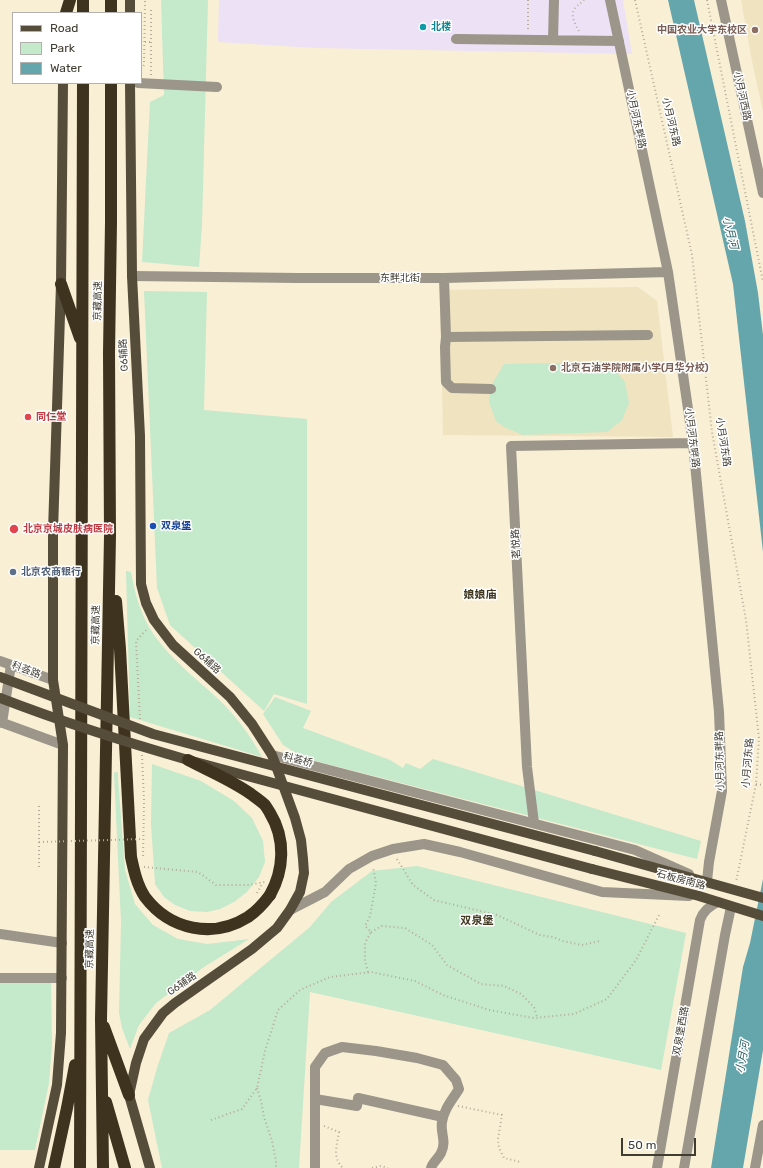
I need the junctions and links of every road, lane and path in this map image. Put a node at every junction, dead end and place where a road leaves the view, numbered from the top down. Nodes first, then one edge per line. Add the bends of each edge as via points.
1 (64, 0) edge
2 (70, 0) edge
3 (83, 0) edge
4 (111, 0) edge
5 (130, 0) edge
6 (144, 0) edge
7 (528, 0) edge
8 (554, 0) edge
9 (584, 0) edge
10 (610, 0) edge
11 (635, 0) edge
12 (706, 0) edge
13 (721, 0) edge
14 (151, 8) dead end
15 (65, 12) edge
16 (65, 12) edge
17 (83, 12) edge
18 (111, 12) edge
19 (130, 12) edge
20 (580, 32) dead end
21 (528, 33) dead end
22 (456, 39) dead end
23 (553, 40) junction
24 (619, 41) junction
25 (142, 42) edge
26 (151, 42) junction
27 (142, 68) edge
28 (150, 76) dead end
29 (142, 83) edge
30 (63, 84) edge
31 (83, 84) edge
32 (111, 84) edge
33 (130, 84) edge
34 (217, 87) dead end
35 (763, 193) edge
36 (668, 272) junction
37 (132, 276) junction
38 (444, 278) junction
39 (763, 282) edge
40 (62, 284) junction
41 (648, 335) dead end
42 (446, 337) junction
43 (83, 348) junction
44 (491, 389) dead end
45 (693, 443) junction
46 (110, 536) junction
47 (154, 620) junction
48 (0, 661) edge
49 (11, 665) junction
50 (0, 677) edge
51 (53, 680) junction
52 (0, 698) edge
53 (1, 722) edge
54 (140, 725) dead end
55 (63, 745) junction
56 (142, 755) dead end
57 (272, 755) junction
58 (188, 760) junction
59 (756, 784) junction
60 (763, 785) edge
61 (39, 806) dead end
62 (534, 824) junction
63 (143, 839) junction
64 (39, 842) junction
65 (595, 851) joint
66 (397, 859) dead end
67 (143, 860) dead end
68 (373, 866) dead end
69 (39, 870) dead end
70 (144, 872) dead end
71 (705, 881) junction
72 (738, 890) junction
73 (256, 894) dead end
74 (699, 896) junction
75 (763, 898) edge
76 (718, 902) junction
77 (735, 908) junction
78 (290, 910) junction
79 (659, 915) dead end
80 (763, 916) edge
81 (371, 932) junction
82 (0, 934) edge
83 (600, 941) dead end
84 (62, 943) junction
85 (368, 972) junction
86 (0, 978) edge
87 (62, 978) junction
88 (537, 1018) junction
89 (101, 1019) junction
90 (81, 1034) junction
91 (101, 1085) junction
92 (257, 1088) junction
93 (129, 1095) junction
94 (315, 1099) junction
95 (449, 1104) junction
96 (443, 1117) junction
97 (211, 1120) dead end
98 (315, 1125) junction
99 (763, 1125) edge
100 (520, 1162) dead end
101 (103, 1165) edge
102 (39, 1168) edge
103 (54, 1168) edge
104 (80, 1168) edge
105 (125, 1168) edge
106 (150, 1168) edge
107 (276, 1168) edge
108 (315, 1168) edge
109 (343, 1168) edge
110 (372, 1168) edge
111 (388, 1168) edge
112 (431, 1168) edge
113 (657, 1168) edge
114 (684, 1168) edge
115 (756, 1168) edge

1 - 15 main road
2 - 16 highway
3 - 17 highway
4 - 18 highway
5 - 19 main road
6 - 27 path via 146,2
7 - 21 path
8 - 23 street
9 - 20 path via 575,8 573,14
10 - 24 street, 小月河东畔路
11 - 59 path, 小月河东路 via 692,255 712,432 746,620 759,738
12 - 39 path
13 - 35 street, 小月河西路
14 - 26 path
22 - 23 street
23 - 24 street
24 - 36 street, 小月河东畔路
25 - 26 path, bridge
26 - 28 path
29 - 34 street
30 - 40 main road
31 - 43 highway, 京藏高速
32 - 46 highway, 京藏高速
33 - 37 main road, G6辅路
36 - 38 street, 东畔北街
36 - 45 street, 小月河东畔路
37 - 38 street, 东畔北街
37 - 47 main road, G6辅路 via 140,436 141,584
38 - 42 street
40 - 43 highway
40 - 51 main road via 53,531
41 - 42 street
42 - 44 street via 446,382 452,388
43 - 90 highway, 京藏高速
45 - 62 street, 茗悦路 via 511,446 528,767
45 - 71 street, 小月河东畔路 via 720,712 722,791
46 - 58 highway, bridge via 120,649 131,857 135,875 144,896 157,911 170,920 187,927 218,929 250,916 270,895 280,868 280,838 266,806 239,786
46 - 89 highway, 京藏高速
47 - 54 path via 136,641
47 - 57 main road, G6辅路 via 173,645 230,698 252,724
48 - 49 street, 科荟路
49 - 51 street, 科荟路
49 - 53 street
50 - 65 main road, 科荟桥, bridge via 154,734
51 - 55 main road
52 - 58 main road, bridge via 32,711
53 - 55 street
55 - 84 main road
56 - 63 path
57 - 62 street
57 - 78 main road, G6辅路 via 301,840 304,873 300,892
58 - 74 main road, 石板房南路, bridge
59 - 60 path
59 - 72 path, 小月河东路
61 - 64 path
62 - 71 street via 635,850
63 - 64 path, bridge
63 - 67 path
64 - 69 path
65 - 71 main road, 石板房南路
66 - 83 path via 413,885 434,900 497,915 540,935 563,941 582,945
68 - 81 path via 376,884 370,916 365,926
70 - 73 path via 143,867 198,872 216,885 264,882
71 - 72 main road, 石板房南路
72 - 75 main road, 石板房南路
74 - 76 main road, 石板房南路
74 - 78 street via 602,892 424,844 393,849 372,856 349,869 325,892
76 - 77 main road, 石板房南路
76 - 113 street, 双泉堡西路 via 702,914 700,920
77 - 80 main road, 石板房南路
77 - 114 street via 725,934
78 - 93 main road, G6辅路 via 277,928 257,945 163,1013 144,1039
79 - 88 path via 636,960 607,999 574,1014
81 - 85 path via 365,943
81 - 88 path via 382,926 405,928 432,945 447,965 481,984 504,986 521,994 534,1007
82 - 84 street
84 - 87 main road
85 - 88 path via 415,981 443,995 489,1010
85 - 92 path via 330,977 300,990 278,1010
86 - 87 street
87 - 102 main road via 57,1086
89 - 91 highway, 京藏高速
89 - 93 highway
90 - 103 highway
90 - 104 highway, 京藏高速
91 - 101 highway, 京藏高速
91 - 105 highway
92 - 97 path via 242,1109
92 - 107 path via 272,1141
93 - 106 main road, G6辅路
94 - 95 street via 315,1067 325,1053 342,1047 417,1058 443,1065 456,1080 460,1090
94 - 96 street via 357,1106 358,1098
94 - 98 street
95 - 96 street
95 - 100 path via 502,1115 499,1148 504,1158
96 - 112 street via 445,1140 441,1153
98 - 108 street
98 - 109 path via 326,1126 339,1132 336,1154 338,1164
99 - 115 street
110 - 111 path

